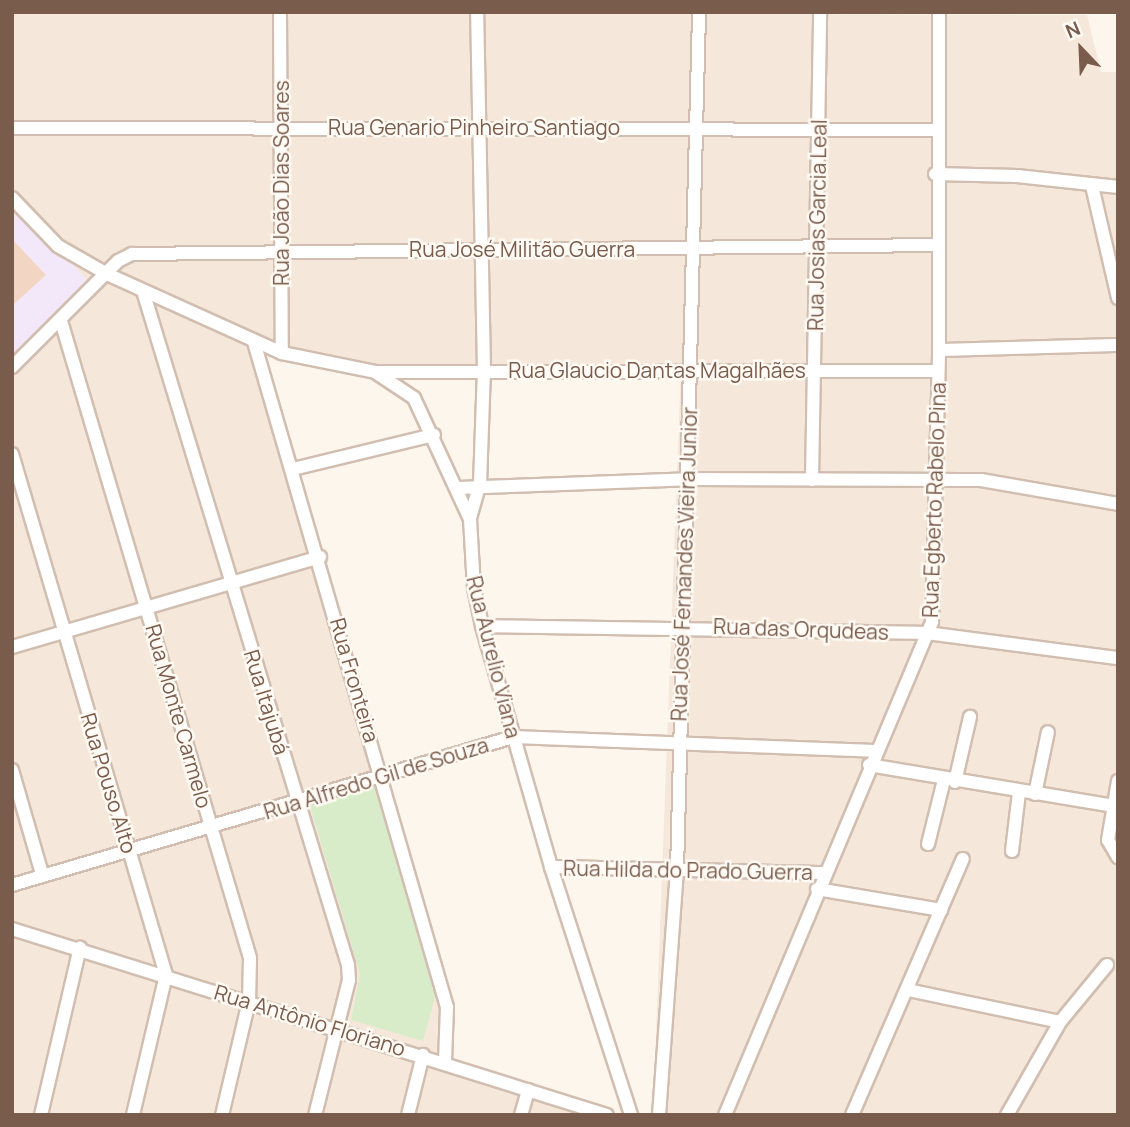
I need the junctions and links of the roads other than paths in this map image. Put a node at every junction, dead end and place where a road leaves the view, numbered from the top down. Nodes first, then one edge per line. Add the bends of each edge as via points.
1 (280, 12) edge
2 (477, 12) edge
3 (699, 12) edge
4 (820, 12) edge
5 (939, 12) edge
6 (281, 127) junction
7 (696, 127) junction
8 (818, 127) junction
9 (12, 128) edge
10 (481, 130) junction
11 (936, 130) junction
12 (935, 174) junction
13 (1092, 186) junction
14 (1118, 187) edge
15 (12, 198) edge
16 (937, 245) junction
17 (818, 246) junction
18 (695, 247) junction
19 (281, 249) junction
20 (484, 250) junction
21 (110, 271) junction
22 (143, 291) junction
23 (1118, 298) edge
24 (61, 321) junction
25 (254, 342) junction
26 (1118, 345) edge
27 (939, 350) junction
28 (282, 353) junction
29 (12, 367) edge
30 (691, 369) junction
31 (484, 370) junction
32 (815, 370) junction
33 (938, 371) junction
34 (375, 372) junction
35 (434, 435) junction
36 (12, 454) edge
37 (293, 469) junction
38 (688, 478) junction
39 (935, 480) junction
40 (812, 481) junction
41 (480, 484) junction
42 (458, 488) junction
43 (1118, 504) edge
44 (470, 519) junction
45 (320, 558) junction
46 (230, 583) junction
47 (147, 608) junction
48 (482, 626) junction
49 (682, 626) junction
50 (64, 631) junction
51 (927, 633) junction
52 (12, 647) edge
53 (1118, 657) edge
54 (970, 716) dead end
55 (1048, 732) dead end
56 (513, 737) junction
57 (678, 744) junction
58 (875, 751) junction
59 (869, 765) junction
60 (12, 770) edge
61 (383, 776) junction
62 (950, 781) junction
63 (1118, 781) edge
64 (1019, 792) junction
65 (1035, 794) junction
66 (298, 801) junction
67 (1113, 806) junction
68 (212, 827) junction
69 (928, 844) dead end
70 (130, 850) junction
71 (1012, 851) dead end
72 (1118, 857) edge
73 (963, 859) dead end
74 (551, 867) junction
75 (677, 872) junction
76 (824, 873) junction
77 (42, 874) junction
78 (12, 885) edge
79 (817, 890) junction
80 (941, 910) junction
81 (12, 929) edge
82 (80, 947) junction
83 (1107, 965) dead end
84 (166, 975) junction
85 (908, 990) junction
86 (249, 1001) junction
87 (1060, 1022) junction
88 (336, 1030) junction
89 (423, 1055) junction
90 (445, 1062) junction
91 (528, 1090) junction
92 (41, 1115) edge
93 (133, 1115) edge
94 (222, 1115) edge
95 (315, 1115) edge
96 (408, 1115) edge
97 (521, 1115) edge
98 (607, 1115) edge
99 (631, 1115) edge
100 (659, 1115) edge
101 (725, 1115) edge
102 (852, 1115) edge
103 (1007, 1115) edge

1 - 6 street, Rua João Dias Soares
2 - 10 street
3 - 7 street, Rua José Fernandes Vieira Junior
4 - 8 street, Rua Josias Garcia Leal
5 - 11 street, Rua Egberto Rabelo Pina
6 - 9 street, Rua Genario Pinheiro Santiago
6 - 10 street, Rua Genario Pinheiro Santiago
6 - 19 street, Rua João Dias Soares
7 - 8 street, Rua Genario Pinheiro Santiago
7 - 10 street, Rua Genario Pinheiro Santiago
7 - 18 street, Rua José Fernandes Vieira Junior
8 - 11 street, Rua Genario Pinheiro Santiago
8 - 17 street, Rua Josias Garcia Leal
10 - 20 street
11 - 12 street, Rua Egberto Rabelo Pina
12 - 13 street via 1017,176
12 - 16 street, Rua Egberto Rabelo Pina
13 - 14 street
13 - 23 street
15 - 21 street, Rua Aurelio Viana via 58,246
16 - 17 street, Rua José Militão Guerra
16 - 27 street, Rua Egberto Rabelo Pina
17 - 18 street, Rua José Militão Guerra
17 - 32 street, Rua Josias Garcia Leal
18 - 20 street, Rua José Militão Guerra
18 - 30 street, Rua José Fernandes Vieira Junior
19 - 20 street, Rua José Militão Guerra
19 - 21 street, Rua José Militão Guerra via 146,252 123,257
19 - 28 street, Rua João Dias Soares
20 - 31 street
21 - 22 street, Rua Aurelio Viana
21 - 24 street
22 - 25 street, Rua Aurelio Viana
22 - 46 street, Rua Itajubá
24 - 29 street
24 - 47 street, Rua Monte Carmelo
25 - 28 street, Rua Aurelio Viana
25 - 37 street, Rua Fronteira
26 - 27 street
27 - 33 street, Rua Egberto Rabelo Pina
28 - 34 street, Rua Aurelio Viana
30 - 31 street, Rua Glaucio Dantas Magalhães
30 - 32 street, Rua Glaucio Dantas Magalhães
30 - 38 street, Rua José Fernandes Vieira Junior
31 - 34 street, Rua Glaucio Dantas Magalhães
31 - 41 street
32 - 33 street, Rua Glaucio Dantas Magalhães
32 - 40 street, Rua Josias Garcia Leal
33 - 39 street, Rua Egberto Rabelo Pina
34 - 35 street, Rua Aurelio Viana via 414,398
35 - 37 street
35 - 42 street, Rua Aurelio Viana
36 - 50 street, Rua Pouso Alto
37 - 45 street, Rua Fronteira
38 - 40 street
38 - 41 street
38 - 49 street, Rua José Fernandes Vieira Junior
39 - 40 street
39 - 43 street via 1003,483
39 - 51 street, Rua Egberto Rabelo Pina via 934,596
41 - 42 street
41 - 44 street
42 - 44 street, Rua Aurelio Viana
44 - 48 street, Rua Aurelio Viana via 474,588
45 - 46 street
45 - 61 street, Rua Fronteira
46 - 47 street
46 - 66 street, Rua Itajubá
47 - 50 street
47 - 68 street, Rua Monte Carmelo
48 - 49 street, Rua das Orqudeas
48 - 56 street, Rua Aurelio Viana
49 - 51 street, Rua das Orqudeas
49 - 57 street, Rua José Fernandes Vieira Junior
50 - 52 street
50 - 70 street, Rua Pouso Alto
51 - 53 street, Rua das Orqudeas
51 - 58 street, Rua Egberto Rabelo Pina
54 - 62 street
55 - 65 street
56 - 57 street, Rua Alfredo Gil de Souza
56 - 61 street, Rua Alfredo Gil de Souza
56 - 74 street, Rua Aurelio Viana
57 - 58 street, Rua Alfredo Gil de Souza
57 - 75 street, Rua José Fernandes Vieira Junior
58 - 59 street, Rua Egberto Rabelo Pina
59 - 62 street
59 - 76 street, Rua Egberto Rabelo Pina
60 - 77 street
61 - 66 street, Rua Alfredo Gil de Souza
61 - 90 street, Rua Fronteira via 447,1007
62 - 64 street
62 - 69 street
63 - 67 street
64 - 65 street
64 - 71 street
65 - 67 street
66 - 68 street, Rua Alfredo Gil de Souza
66 - 88 street, Rua Itajubá via 348,965 349,980
67 - 72 street via 1108,840
68 - 70 street, Rua Alfredo Gil de Souza
68 - 86 street, Rua Monte Carmelo via 250,958
70 - 77 street, Rua Alfredo Gil de Souza
70 - 84 street, Rua Pouso Alto
73 - 80 street
74 - 75 street, Rua Hilda do Prado Guerra
74 - 99 street, Rua Aurelio Viana
75 - 76 street, Rua Hilda do Prado Guerra
75 - 100 street, Rua José Fernandes Vieira Junior
76 - 79 street, Rua Egberto Rabelo Pina
77 - 78 street, Rua Alfredo Gil de Souza
79 - 80 street, Rua Hilda do Prado Guerra
79 - 101 street, Rua Egberto Rabelo Pina
80 - 85 street
81 - 82 street, Rua Antônio Floriano
82 - 84 street, Rua Antônio Floriano
82 - 92 street
83 - 87 street
84 - 86 street, Rua Antônio Floriano
84 - 93 street, Rua Pouso Alto
85 - 87 street
85 - 102 street
86 - 88 street, Rua Antônio Floriano
86 - 94 street, Rua Monte Carmelo
87 - 103 street
88 - 89 street, Rua Antônio Floriano
88 - 95 street, Rua Itajubá
89 - 90 street, Rua Antônio Floriano
89 - 96 street
90 - 91 street, Rua Antônio Floriano
91 - 97 street
91 - 98 street, Rua Antônio Floriano

